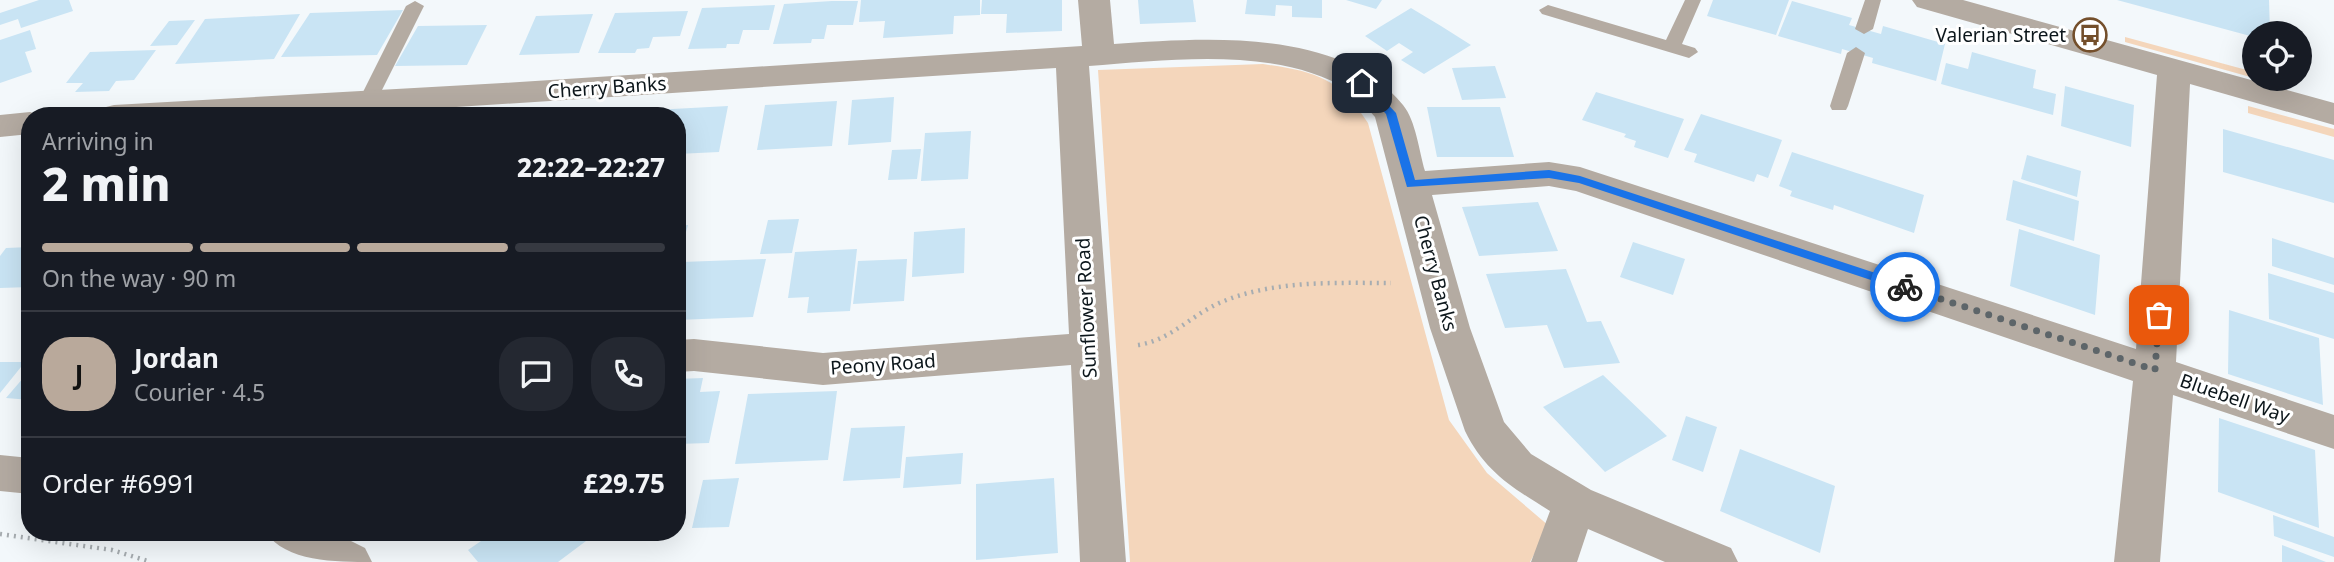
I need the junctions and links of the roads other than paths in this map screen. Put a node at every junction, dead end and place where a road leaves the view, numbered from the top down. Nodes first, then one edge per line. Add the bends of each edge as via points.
1 (1094, 0) edge
2 (1693, 0) edge
3 (1873, 0) edge
4 (1928, 0) edge
5 (415, 6) dead end
6 (1548, 10) dead end
7 (1864, 29) dead end
8 (1856, 53) dead end
9 (1085, 54) junction
10 (2173, 69) junction
11 (368, 100) junction
12 (499, 105) edge
13 (1839, 106) dead end
14 (285, 107) edge
15 (2334, 114) edge
16 (21, 124) edge
17 (0, 126) edge
18 (1411, 184) junction
19 (1088, 348) junction
20 (686, 355) edge
21 (2155, 370) junction
22 (2334, 432) edge
23 (0, 473) edge
24 (21, 475) edge
25 (1576, 503) junction
26 (307, 541) edge
27 (349, 562) edge
28 (1103, 562) edge
29 (1554, 562) edge
30 (1715, 562) edge
31 (2137, 562) edge

1 - 9 street
2 - 6 lane via 1681,49
3 - 7 lane
4 - 10 street
5 - 11 lane
8 - 13 lane
9 - 12 street, Cherry Banks
9 - 18 street, Cherry Banks via 1254,51 1313,62 1362,83 1391,113
9 - 19 street, Sunflower Road
10 - 15 street
10 - 21 street
11 - 12 street, Cherry Banks
11 - 14 street, Cherry Banks
16 - 17 street
18 - 21 street, Bluebell Way via 1549,174 1580,179
18 - 25 street, Cherry Banks via 1450,328 1486,431 1516,467
19 - 20 street, Peony Road via 822,369
19 - 28 street, Sunflower Road
21 - 22 street, Bluebell Way
21 - 31 street
23 - 24 street
25 - 29 street
25 - 30 street, Cherry Banks
26 - 27 street

